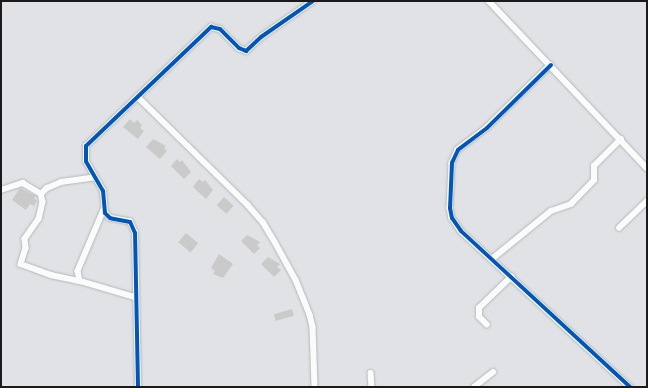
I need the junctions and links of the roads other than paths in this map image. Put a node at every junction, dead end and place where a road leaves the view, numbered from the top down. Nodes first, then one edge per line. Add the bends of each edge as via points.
1 (313, 1) edge
2 (489, 1) edge
3 (551, 65) junction
4 (138, 97) junction
5 (621, 138) junction
6 (647, 168) edge
7 (96, 177) junction
8 (1, 190) edge
9 (41, 194) junction
10 (647, 201) edge
11 (104, 210) junction
12 (619, 228) dead end
13 (492, 259) junction
14 (511, 276) junction
15 (80, 281) junction
16 (135, 297) junction
17 (487, 325) dead end
18 (493, 372) dead end
19 (371, 373) dead end
20 (138, 387) edge
21 (314, 387) edge
22 (372, 387) edge
23 (474, 387) edge
24 (630, 387) edge

1 - 4 street via 261,37 246,51 239,48 217,26 211,27
2 - 3 street
3 - 5 street
3 - 13 street via 487,128 462,145 454,158 450,208 452,218 461,231
4 - 7 street via 86,146 86,160
4 - 21 street via 248,205 271,236 296,280 310,315 313,328
5 - 6 street
5 - 13 street via 594,166 592,182 570,204 551,211
7 - 9 street via 61,182 47,188
7 - 11 street via 103,191
8 - 9 street via 23,183
9 - 15 street via 43,202 39,219 25,239 26,248 21,264 50,275
10 - 12 street
11 - 15 street via 78,271
11 - 16 street via 108,217 126,220 134,229
13 - 14 street
14 - 17 street via 479,308 479,317
14 - 24 street
15 - 16 street
16 - 20 street
18 - 23 street
19 - 22 street

